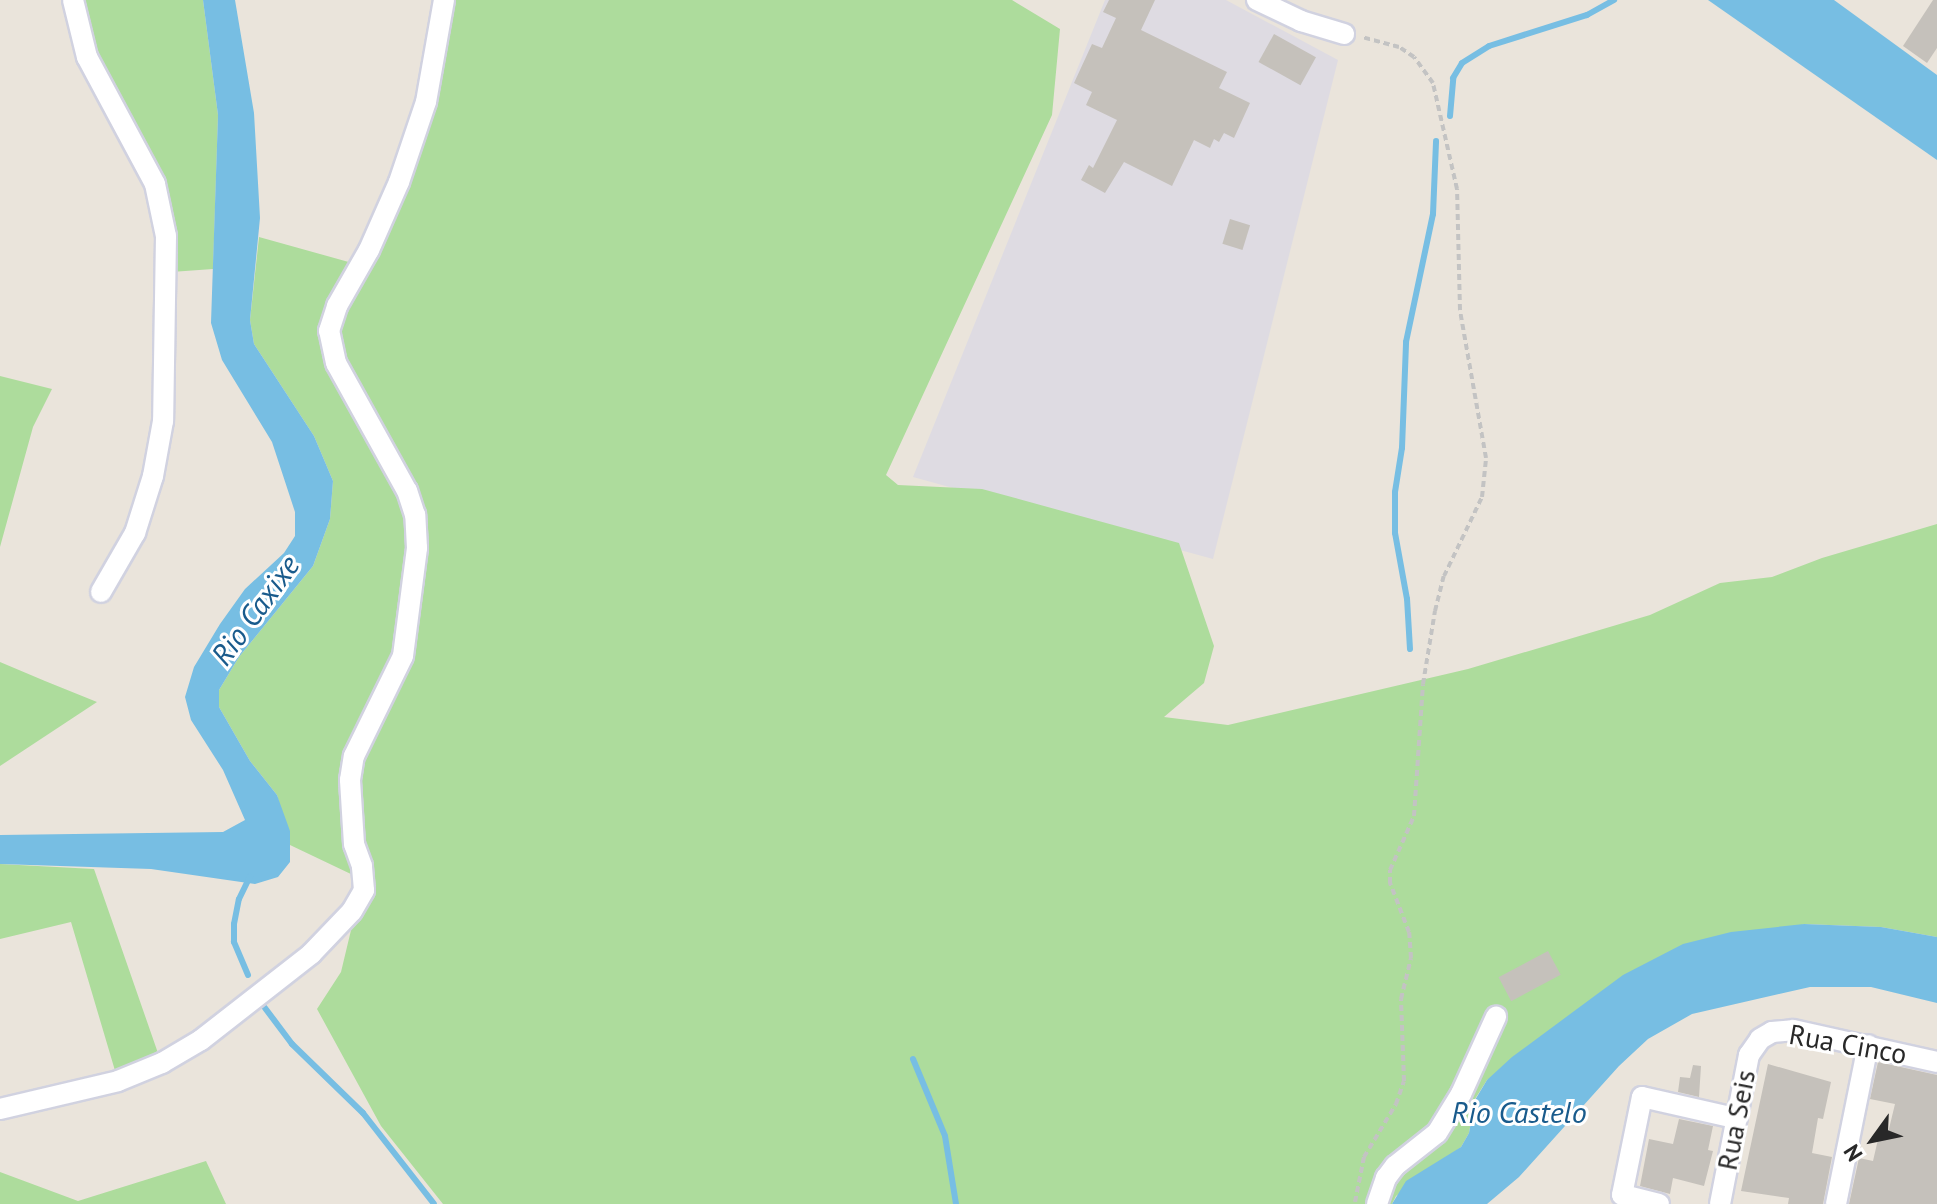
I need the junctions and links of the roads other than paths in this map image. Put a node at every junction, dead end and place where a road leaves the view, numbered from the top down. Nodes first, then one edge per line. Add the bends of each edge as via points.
1 (73, 0) edge
2 (444, 0) edge
3 (1257, 0) edge
4 (1344, 34) road end
5 (101, 592) dead end
6 (1496, 1017) dead end
7 (1760, 1039) joint
8 (1868, 1045) junction
9 (1937, 1062) edge
10 (0, 1109) edge
11 (1735, 1118) junction
12 (1377, 1204) edge
13 (1659, 1204) edge
14 (1720, 1204) edge
15 (1836, 1204) edge

1 - 5 street via 87,57 155,184 166,236 163,421 153,476 135,533
2 - 10 street via 426,102 399,182 329,331 336,363 407,491 416,526 403,656 354,756 350,780 350,818 364,890 352,911 311,954 201,1040 118,1081
3 - 4 street
6 - 12 street via 1437,1133 1395,1166
7 - 8 street, Rua Cinco via 1793,1030
7 - 11 street, Rua Seis via 1749,1055
8 - 9 street, Rua Cinco
8 - 15 street
11 - 13 street via 1642,1097 1622,1195
11 - 14 street, Rua Seis

